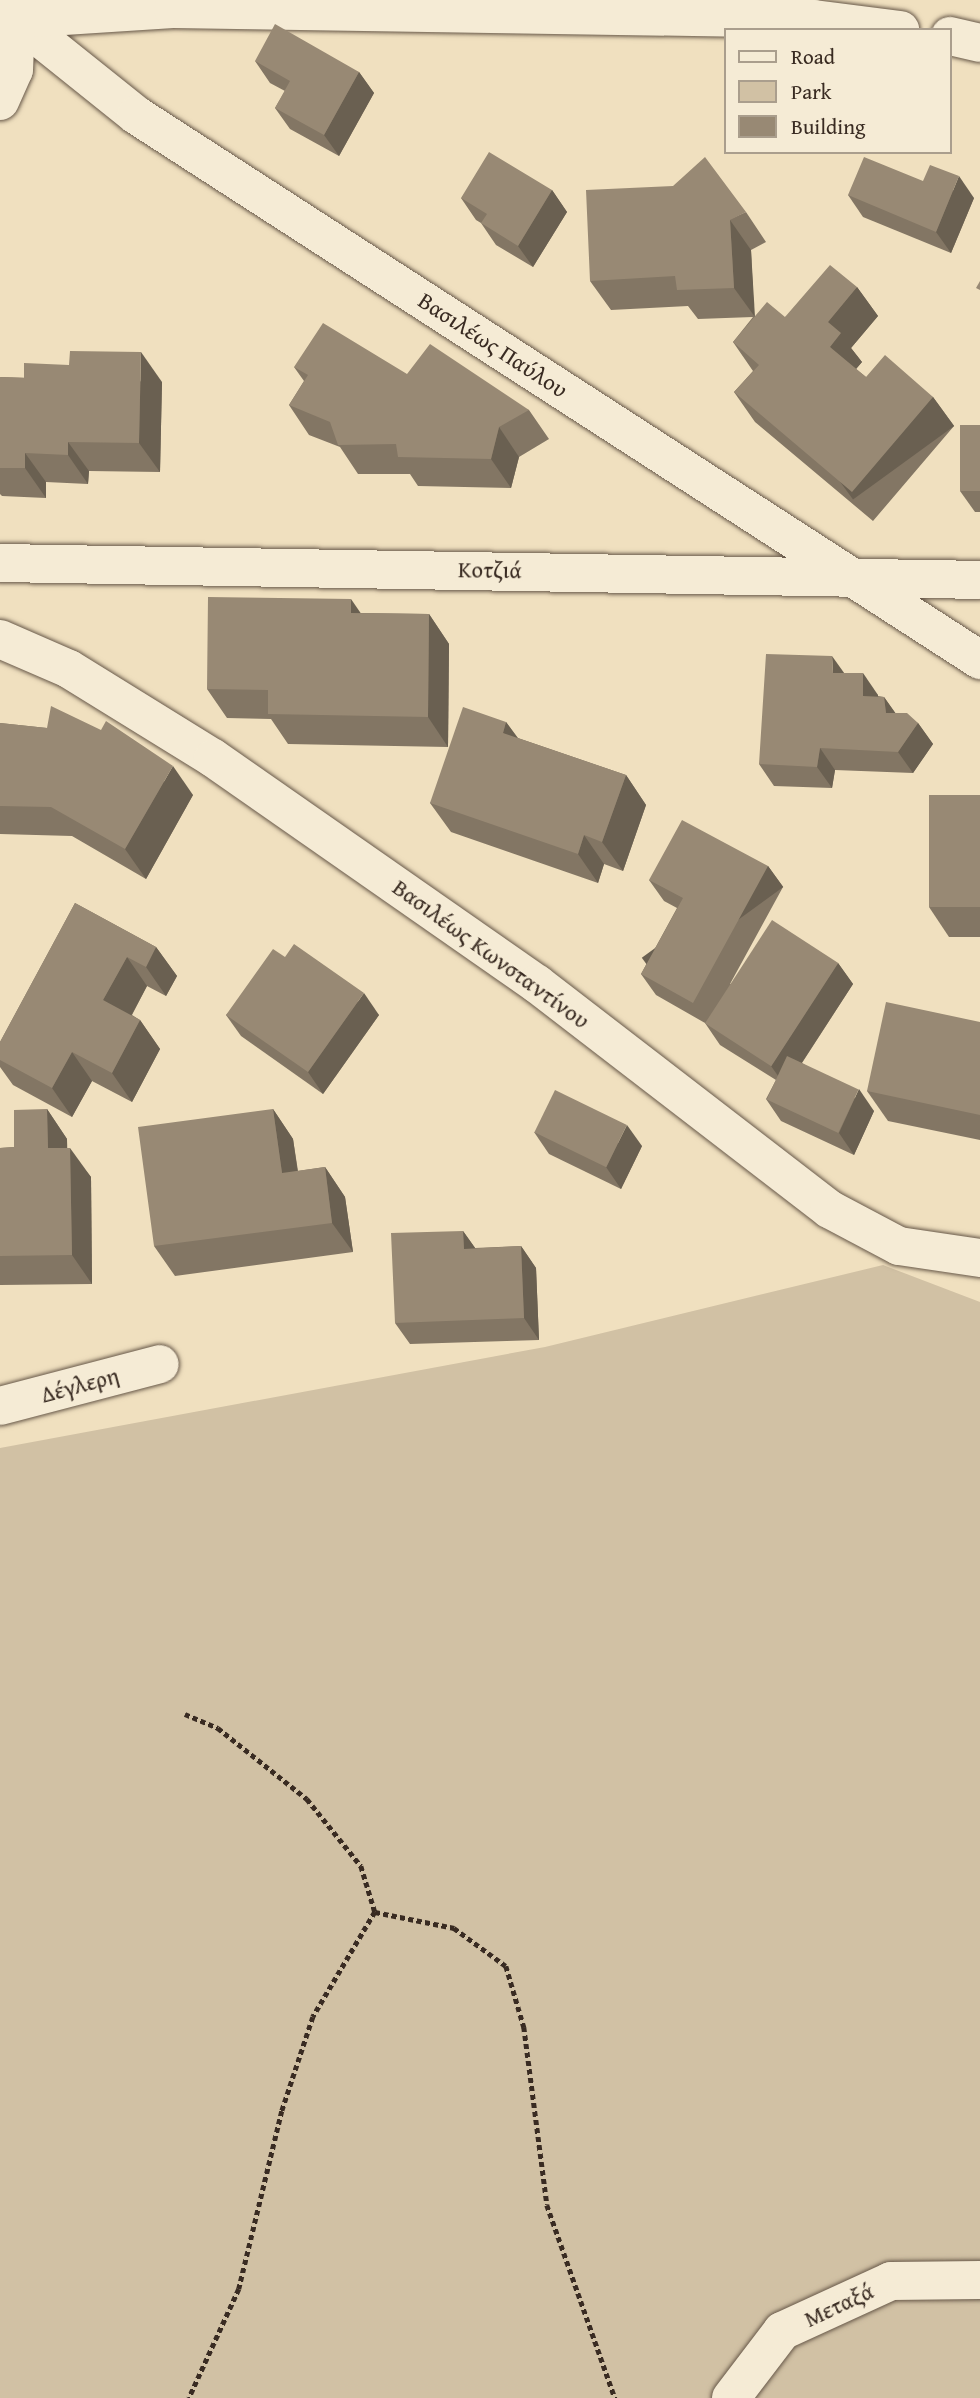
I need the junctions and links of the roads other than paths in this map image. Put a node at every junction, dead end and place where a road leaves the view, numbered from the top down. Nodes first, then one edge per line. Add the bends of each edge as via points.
1 (11, 13) edge
2 (884, 28) edge
3 (952, 36) edge
4 (980, 43) edge
5 (0, 101) edge
6 (0, 563) edge
7 (852, 576) junction
8 (980, 580) edge
9 (0, 639) edge
10 (980, 660) edge
11 (980, 1258) edge
12 (160, 1364) dead end
13 (0, 1406) edge
14 (980, 2280) edge
15 (731, 2398) edge

1 - 2 street via 173,9 814,19
1 - 5 street via 14,70
1 - 7 street, Βασιλέως Παύλου via 136,116
3 - 4 street
6 - 7 street, Κοτζιά
7 - 8 street, Κοτζιά
7 - 10 street, Βασιλέως Παύλου
9 - 11 street, Βασιλέως Κωνσταντίνου via 69,669 213,758 537,984 830,1209 898,1246
12 - 13 street, Δέγλερη
14 - 15 street, Μεταξά via 891,2281 782,2331

